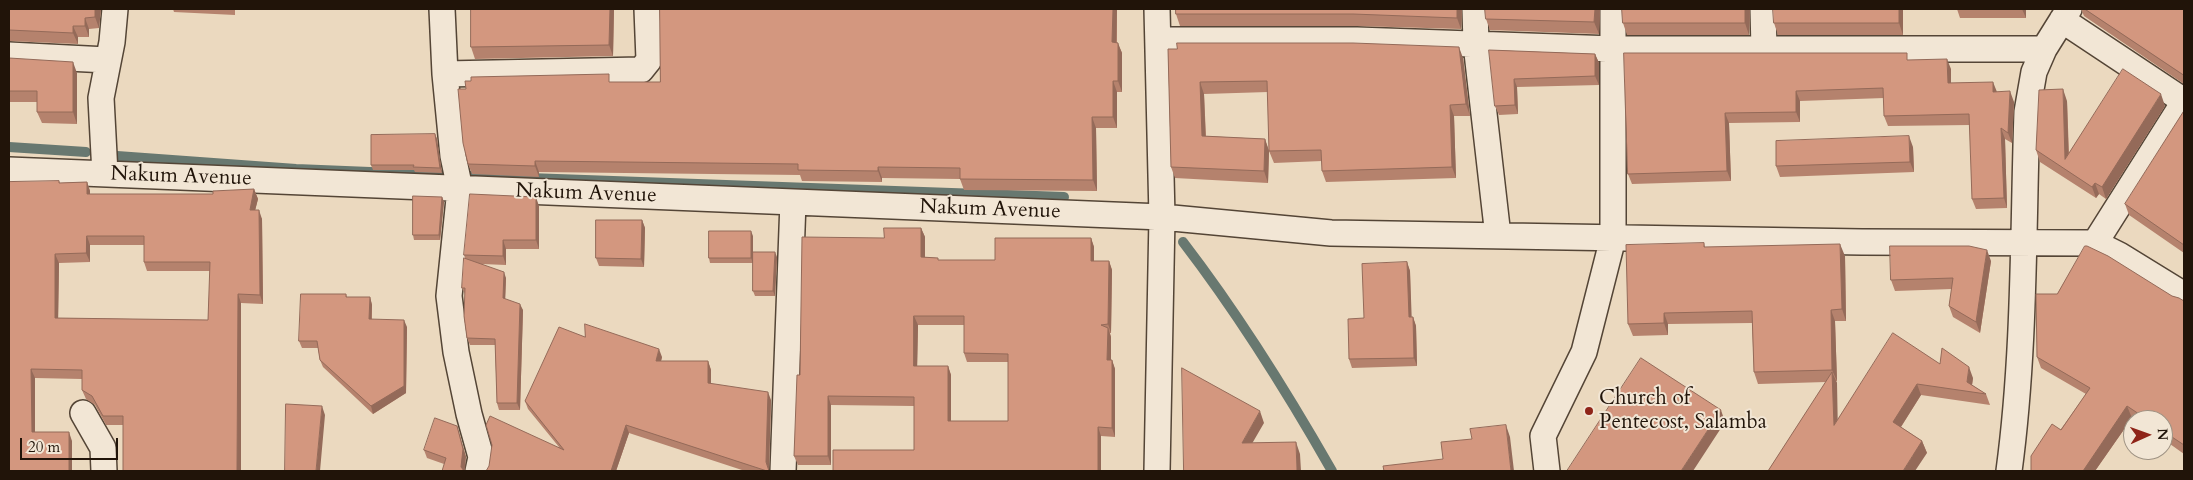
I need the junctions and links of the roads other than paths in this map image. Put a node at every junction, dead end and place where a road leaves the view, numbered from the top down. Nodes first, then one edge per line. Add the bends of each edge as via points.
1 (115, 9) edge
2 (442, 9) edge
3 (647, 9) edge
4 (1157, 9) edge
5 (1475, 9) edge
6 (1613, 9) edge
7 (1763, 9) edge
8 (2065, 14) edge
9 (1158, 40) junction
10 (1476, 44) junction
11 (1614, 49) junction
12 (1764, 49) junction
13 (2044, 49) junction
14 (9, 55) edge
15 (107, 60) junction
16 (445, 74) junction
17 (2184, 101) edge
18 (9, 170) edge
19 (105, 174) junction
20 (460, 189) junction
21 (793, 202) junction
22 (1162, 217) junction
23 (1498, 236) junction
24 (1613, 238) junction
25 (2023, 242) junction
26 (2094, 243) junction
27 (2184, 295) edge
28 (83, 413) dead end
29 (104, 471) edge
30 (478, 471) edge
31 (783, 471) edge
32 (1157, 471) edge
33 (1547, 471) edge
34 (2009, 471) edge

1 - 15 street
2 - 16 street
3 - 16 street via 649,60 642,70
4 - 9 street
5 - 10 street
6 - 11 street
7 - 12 street
8 - 13 street
8 - 17 street
9 - 10 street via 1357,40
9 - 22 street
10 - 11 street
10 - 23 street
11 - 12 street
11 - 24 street
12 - 13 street
13 - 25 street via 2034,72 2027,112
14 - 15 street
15 - 19 street via 101,98
16 - 20 street via 450,133
17 - 26 street
18 - 19 street, Nakum Avenue
19 - 20 street, Nakum Avenue
20 - 21 street, Nakum Avenue
20 - 30 street via 449,296 457,360 481,456
21 - 22 street, Nakum Avenue
21 - 31 street
22 - 23 street, Nakum Avenue via 1331,233
22 - 32 street
23 - 24 street, Nakum Avenue
24 - 25 street, Nakum Avenue
24 - 33 street via 1584,352 1543,436
25 - 26 street, Nakum Avenue
25 - 34 street via 2016,419
26 - 27 street
28 - 29 street via 103,448

